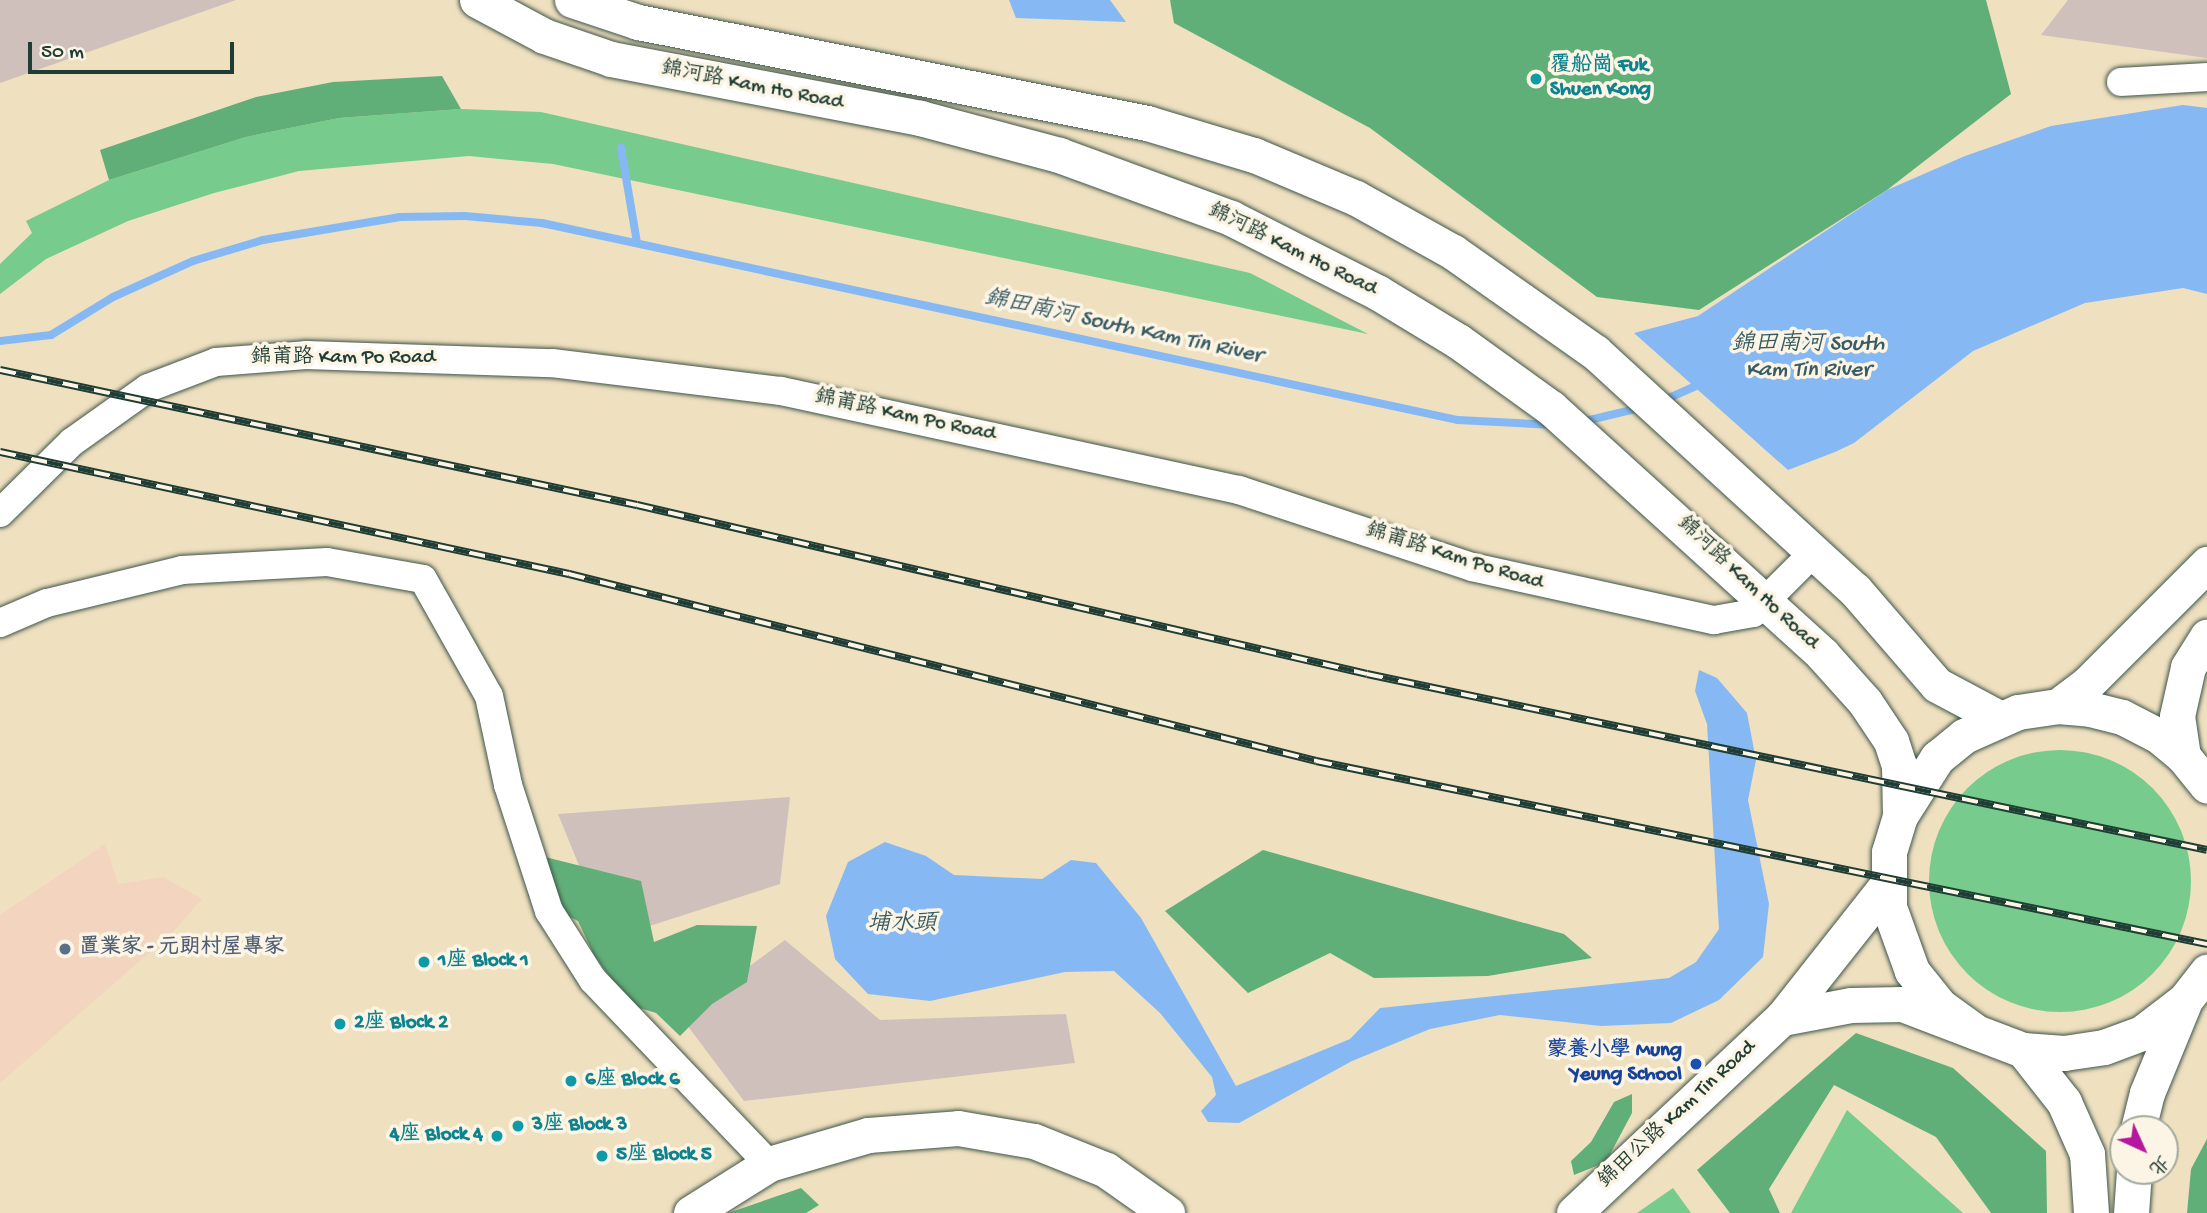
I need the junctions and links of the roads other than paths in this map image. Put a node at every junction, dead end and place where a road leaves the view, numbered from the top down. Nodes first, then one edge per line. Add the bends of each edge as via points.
1 (477, 0) edge
2 (572, 0) edge
3 (2207, 77) edge
4 (2121, 82) dead end
5 (0, 513) edge
6 (1815, 551) junction
7 (2207, 564) edge
8 (1766, 603) junction
9 (0, 623) edge
10 (2207, 637) edge
11 (2058, 706) junction
12 (1998, 718) junction
13 (2183, 756) junction
14 (2207, 786) edge
15 (1900, 816) junction
16 (1887, 885) junction
17 (2207, 972) edge
18 (2185, 1000) junction
19 (1782, 1018) junction
20 (1976, 1032) junction
21 (2023, 1050) junction
22 (2142, 1115) edge
23 (769, 1164) junction
24 (2133, 1185) edge
25 (691, 1213) edge
26 (1167, 1213) edge
27 (1574, 1213) edge
28 (2091, 1213) edge
29 (2131, 1213) edge

1 - 8 main road, 錦河路 Kam Ho Road via 544,36 611,59 920,118 1059,155 1231,218 1331,267 1458,341 1522,386 1705,544
2 - 6 main road, 錦河路 Kam Ho Road via 638,22 849,61 1201,137 1356,198 1453,253 1595,352
3 - 4 street
5 - 8 street, 錦莆路 Kam Po Road via 72,442 117,406 180,373 216,362 306,355 552,363 781,391 1226,487 1472,568 1585,596 1714,620 1741,618
6 - 8 street, 錦莆路 Kam Po Road
6 - 12 main road, 錦河路 Kam Ho Road via 1877,613 1937,685
7 - 11 main road via 2087,684
8 - 15 main road, 錦河路 Kam Ho Road via 1822,654 1878,720 1899,765
9 - 23 street via 47,603 182,570 327,562 423,579 489,696 508,785 549,911 593,980
10 - 13 main road via 2188,667 2177,716
11 - 12 main road
11 - 13 main road via 2122,717 2159,736
12 - 15 main road via 1964,736 1937,758
13 - 14 main road
15 - 16 main road via 1889,852
16 - 19 main road, 錦田公路 Kam Tin Road
16 - 20 main road via 1894,930 1912,971 1940,1006
17 - 18 main road
18 - 21 main road via 2142,1033 2104,1047 2064,1053
18 - 22 main road
19 - 20 main road via 1851,1004 1902,1004
19 - 27 main road, 錦田公路 Kam Tin Road
20 - 21 main road
21 - 28 main road via 2064,1102 2087,1154
23 - 25 main road
23 - 26 main road via 868,1135 958,1128 1034,1141 1106,1170
24 - 29 main road

